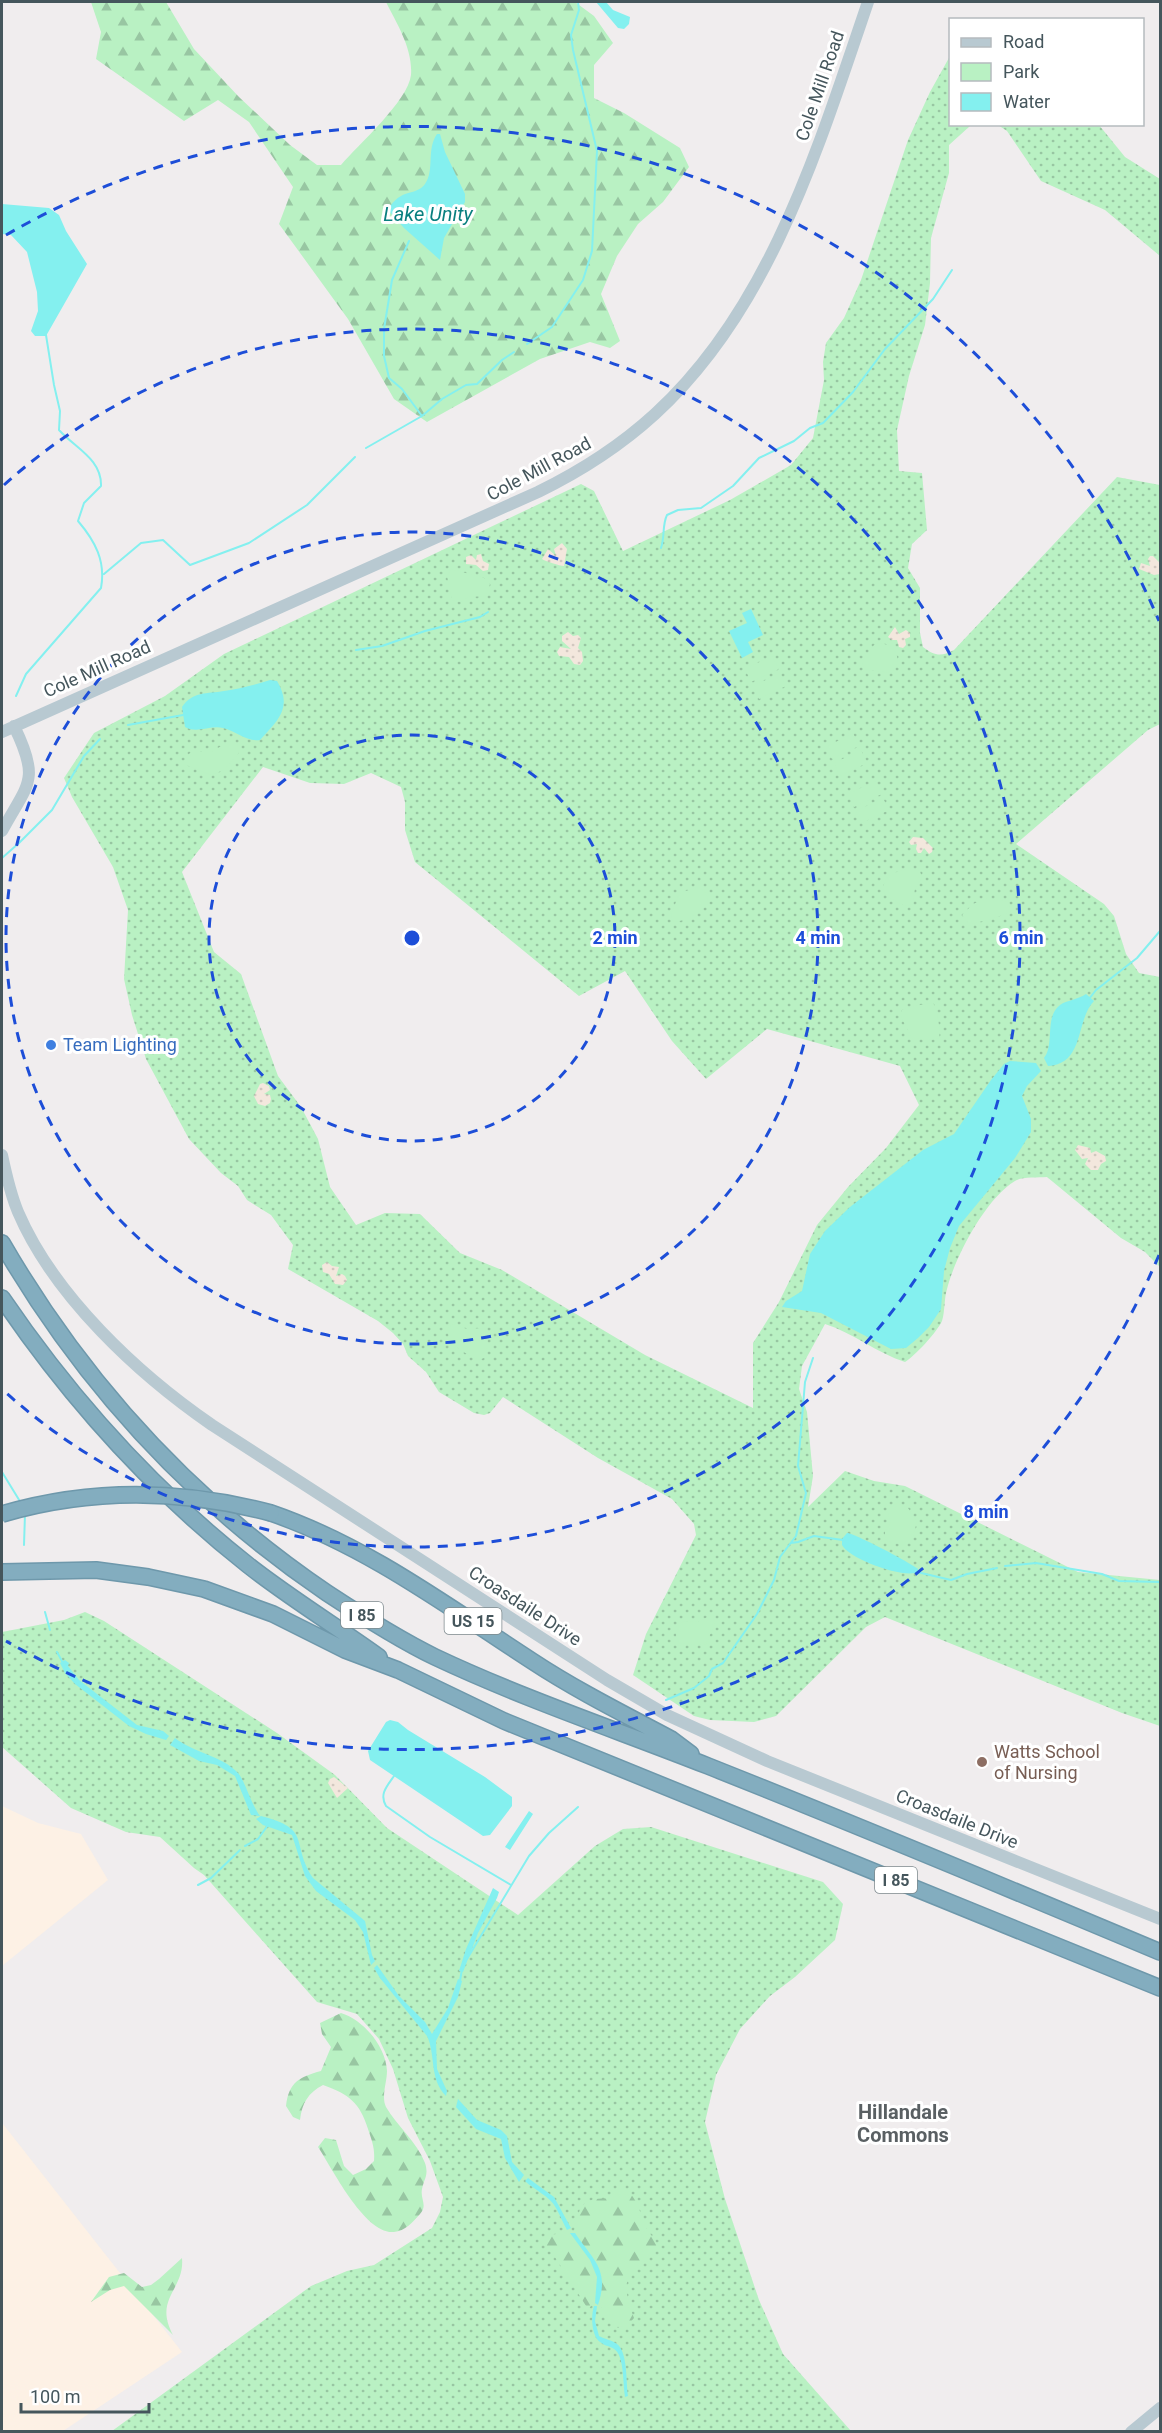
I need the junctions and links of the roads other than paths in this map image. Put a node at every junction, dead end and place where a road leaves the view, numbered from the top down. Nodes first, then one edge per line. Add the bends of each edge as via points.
1 (868, 2) edge
2 (14, 726) junction
3 (2, 732) edge
4 (2, 831) edge
5 (2, 1155) edge
6 (2, 1243) edge
7 (2, 1298) edge
8 (2, 1514) edge
9 (2, 1572) edge
10 (398, 1670) junction
11 (706, 1766) junction
12 (1161, 1919) edge
13 (1161, 1952) edge
14 (1142, 1980) junction
15 (1161, 1988) edge
16 (1161, 1995) edge
17 (1161, 2408) edge
18 (1131, 2432) edge

1 - 2 street, Cole Mill Road via 810,168 762,271 702,363 638,429 590,464 538,492
2 - 3 street, Cole Mill Road
2 - 4 street via 27,754 30,776 25,793
5 - 12 street, Croasdaile Drive via 24,1225 74,1298 145,1374 212,1425 667,1715 767,1761
6 - 11 highway, I 85 via 62,1336 134,1425 189,1482 276,1557 342,1603 434,1657
7 - 10 highway, I 85 via 46,1361 86,1408 187,1512 248,1565
8 - 11 highway, US 15, bridge via 85,1497 150,1494 204,1498 271,1513 331,1537 385,1565 533,1662 671,1739
9 - 10 highway via 96,1570 186,1585 252,1605 345,1650
10 - 14 highway, I 85 via 504,1721
11 - 13 highway, I 85
14 - 15 highway, I 85
14 - 16 highway
17 - 18 street

